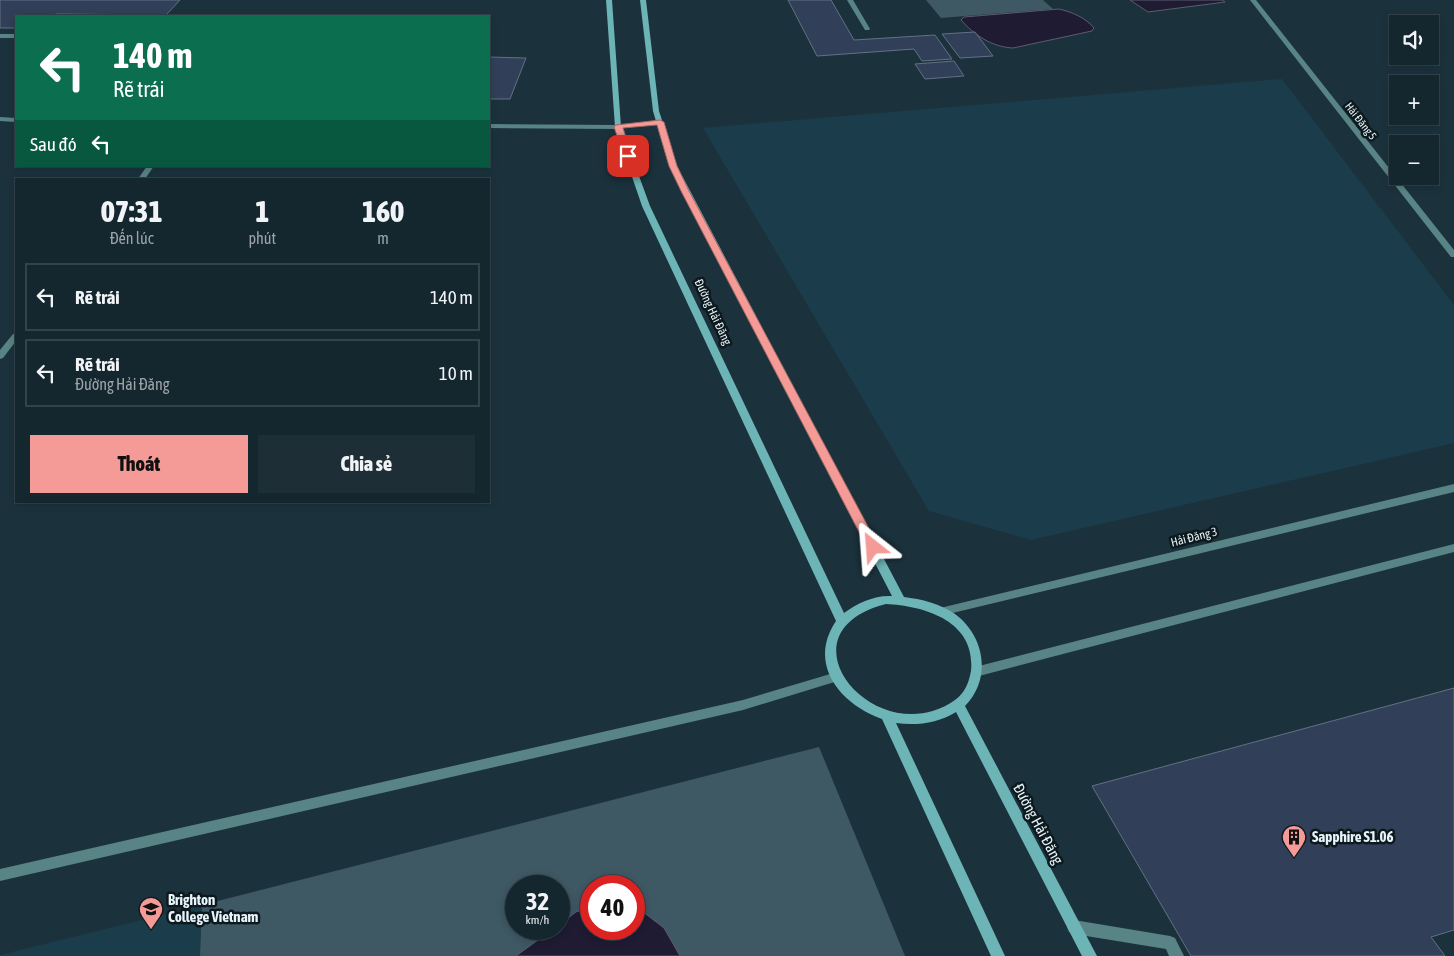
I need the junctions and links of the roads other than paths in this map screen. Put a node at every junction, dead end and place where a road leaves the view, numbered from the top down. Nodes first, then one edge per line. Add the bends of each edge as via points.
1 (609, 0) edge
2 (643, 0) edge
3 (850, 0) edge
4 (1252, 0) edge
5 (868, 29) dead end
6 (0, 36) edge
7 (15, 36) edge
8 (0, 119) edge
9 (15, 120) edge
10 (660, 122) junction
11 (490, 126) edge
12 (618, 127) junction
13 (150, 167) edge
14 (142, 178) edge
15 (1454, 255) edge
16 (15, 337) edge
17 (0, 356) edge
18 (1454, 488) edge
19 (1454, 548) edge
20 (900, 600) junction
21 (940, 612) junction
22 (842, 622) junction
23 (978, 671) junction
24 (836, 677) junction
25 (959, 706) junction
26 (887, 716) junction
27 (0, 875) edge
28 (1074, 927) junction
29 (998, 956) edge
30 (1090, 956) edge
31 (1177, 956) edge

1 - 12 street, Đường Hải Đăng
2 - 10 street
3 - 5 street
4 - 15 street, Hải Đăng 5
6 - 7 street
8 - 9 street
10 - 12 street
10 - 20 street via 673,166 685,191
11 - 12 street
12 - 22 street, Đường Hải Đăng via 646,206
13 - 14 street
16 - 17 street
18 - 21 street, Hải Đăng 3
19 - 23 street
20 - 21 street
20 - 22 street via 864,605
21 - 23 street via 952,618 967,633 976,652
22 - 24 street via 830,650
23 - 25 street via 973,689
24 - 26 street via 844,690 863,706
24 - 27 street via 743,705
25 - 26 street via 938,716 913,720
25 - 28 street, Đường Hải Đăng
26 - 29 street
28 - 30 street, Đường Hải Đăng
28 - 31 street via 1170,944

